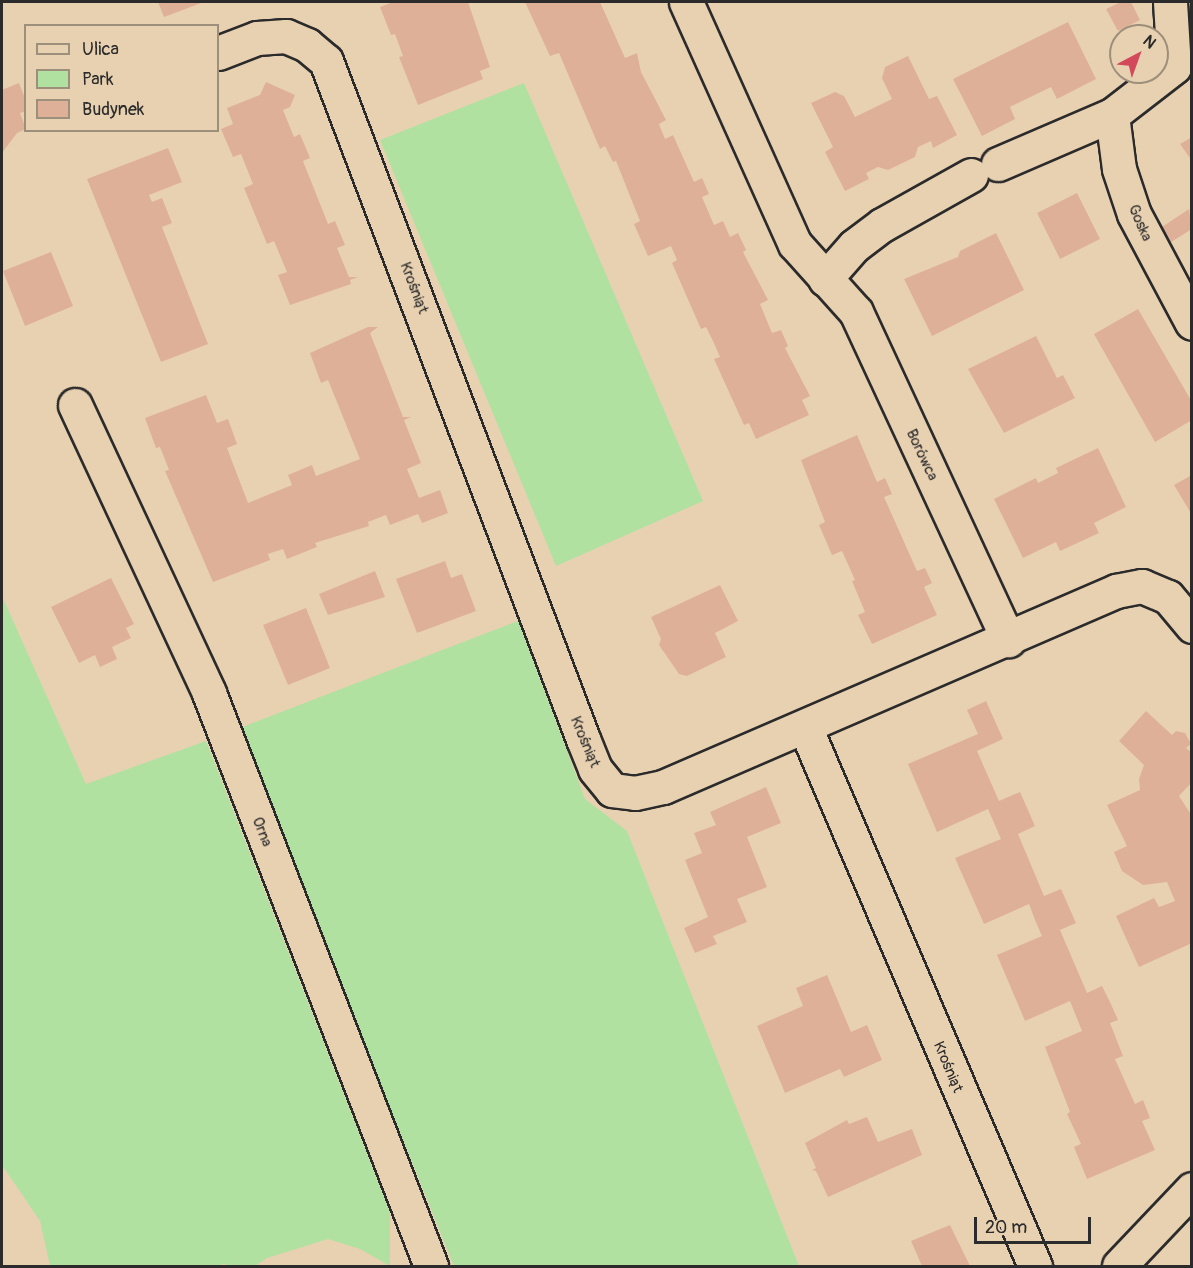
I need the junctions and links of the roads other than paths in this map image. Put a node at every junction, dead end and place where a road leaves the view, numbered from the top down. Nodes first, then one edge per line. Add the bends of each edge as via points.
1 (686, 2) edge
2 (1170, 2) edge
3 (219, 53) edge
4 (1183, 67) edge
5 (1112, 115) junction
6 (825, 279) junction
7 (1191, 323) edge
8 (75, 405) dead end
9 (1191, 626) edge
10 (1008, 640) junction
11 (805, 727) junction
12 (1191, 1190) edge
13 (431, 1266) edge
14 (1035, 1266) edge
15 (1119, 1266) edge

1 - 6 street, Borówca via 795,244
2 - 4 street
3 - 11 street, Krośniąt via 257,38 286,36 307,45 326,62 583,739 595,769 612,790 634,793 663,787
4 - 5 street
5 - 6 street via 984,170 882,225 854,246
5 - 7 street, Goska via 1119,169 1134,214
6 - 10 street, Borówca via 856,312
8 - 13 street, Orna via 209,693
9 - 10 street via 1168,597 1142,586 1116,591
10 - 11 street
11 - 14 street, Krośniąt
12 - 15 street

